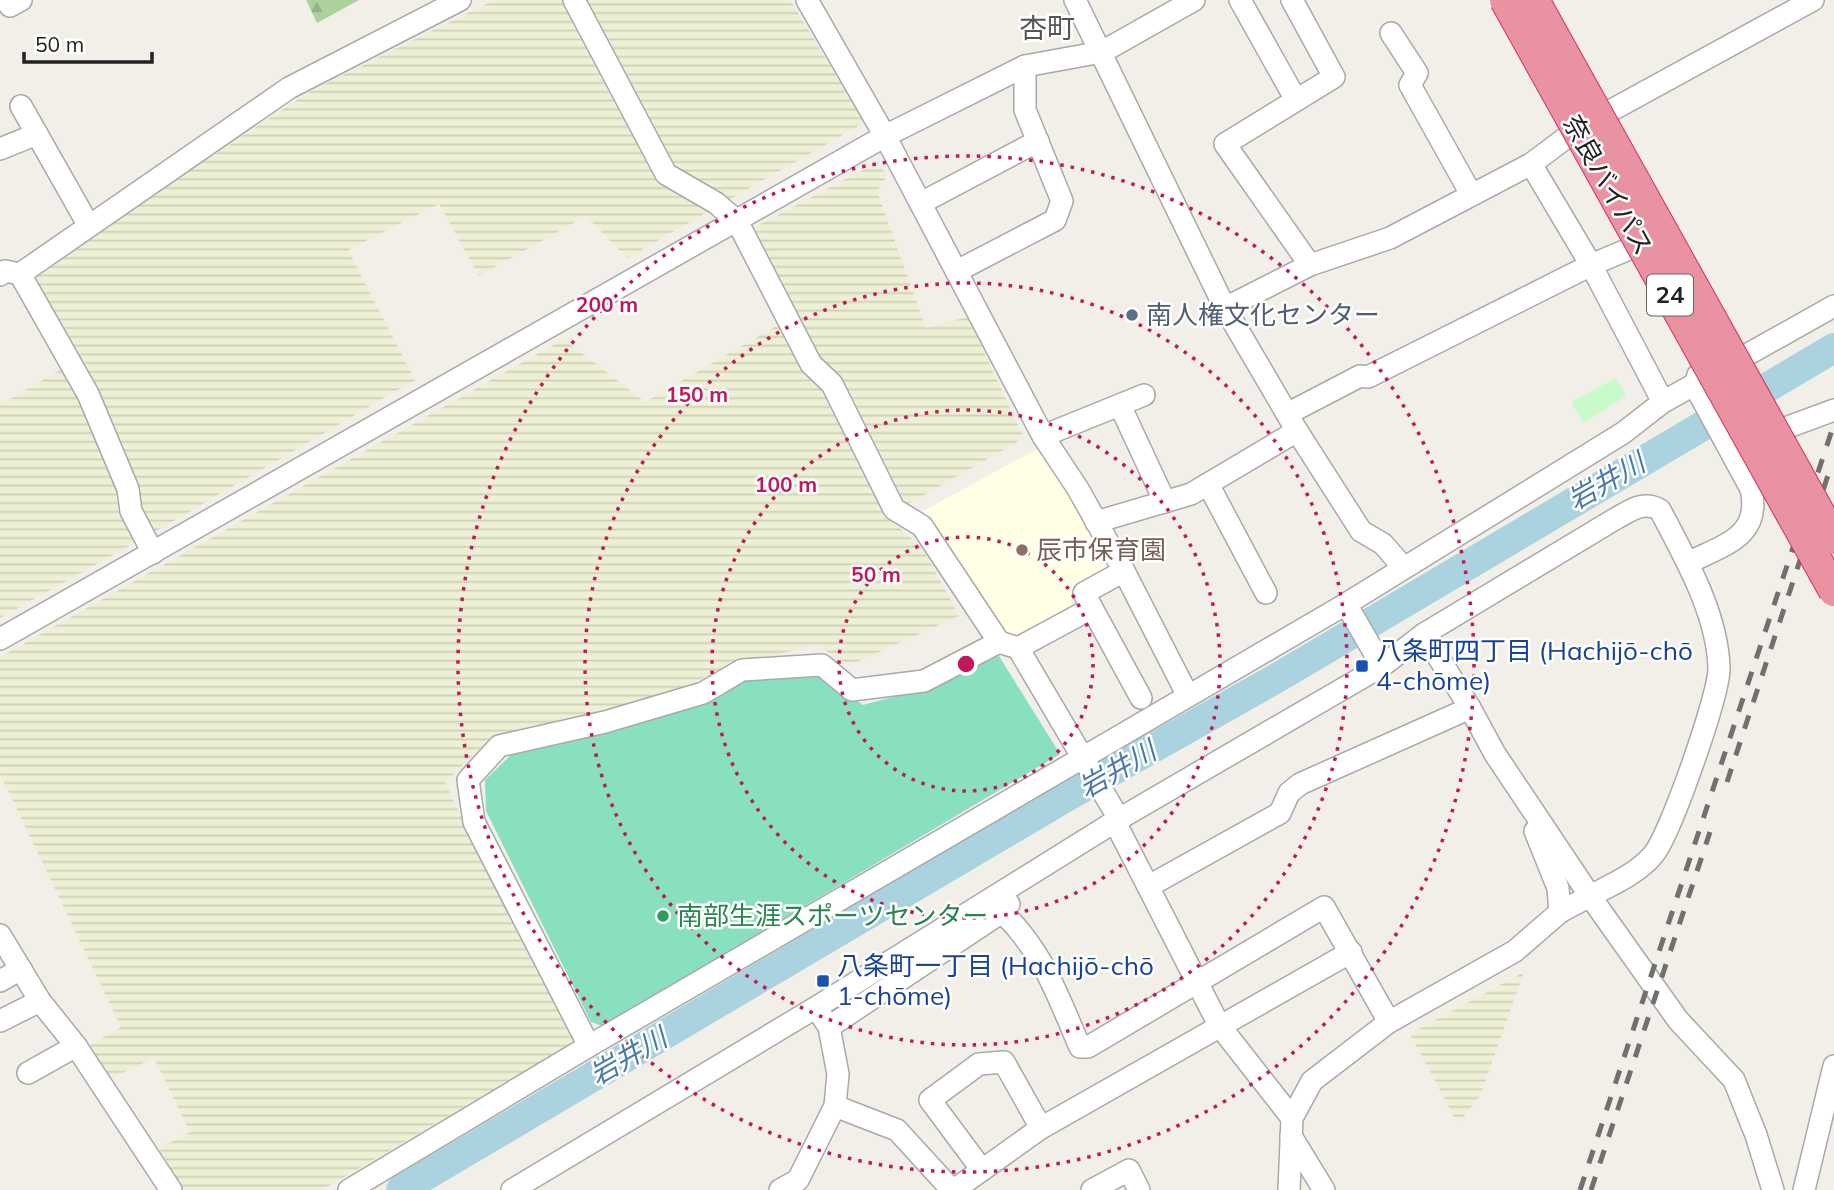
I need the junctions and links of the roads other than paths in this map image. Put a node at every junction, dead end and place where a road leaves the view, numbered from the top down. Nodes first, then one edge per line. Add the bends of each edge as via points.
1 (7, 0) edge
2 (20, 0) edge
3 (460, 0) edge
4 (574, 0) edge
5 (807, 0) edge
6 (1075, 0) edge
7 (1194, 0) edge
8 (1240, 0) edge
9 (1292, 0) edge
10 (1506, 0) edge
11 (1534, 0) edge
12 (1812, 0) edge
13 (1391, 33) dead end
14 (1102, 52) junction
15 (1025, 66) junction
16 (1296, 100) junction
17 (21, 106) dead end
18 (1579, 128) junction
19 (37, 134) junction
20 (885, 136) junction
21 (1038, 141) junction
22 (0, 149) edge
23 (1531, 164) junction
24 (1471, 194) junction
25 (921, 203) junction
26 (737, 220) junction
27 (89, 226) junction
28 (1642, 244) junction
29 (1310, 265) junction
30 (1591, 265) junction
31 (957, 271) junction
32 (10, 274) edge
33 (1834, 306) edge
34 (1225, 308) junction
35 (1697, 390) junction
36 (1144, 395) dead end
37 (1663, 402) junction
38 (1834, 410) edge
39 (1124, 414) dead end
40 (1292, 423) junction
41 (1043, 436) junction
42 (1729, 448) junction
43 (1208, 484) junction
44 (1165, 502) junction
45 (1096, 522) junction
46 (1834, 539) edge
47 (152, 553) junction
48 (1688, 563) junction
49 (1403, 567) junction
50 (1124, 572) junction
51 (1834, 591) edge
52 (1265, 593) dead end
53 (1092, 608) junction
54 (1348, 608) junction
55 (1424, 634) junction
56 (0, 639) edge
57 (1009, 645) junction
58 (1380, 661) junction
59 (1188, 696) junction
60 (1141, 698) dead end
61 (1470, 708) junction
62 (1084, 762) junction
63 (1520, 794) junction
64 (1116, 818) junction
65 (1034, 872) junction
66 (1149, 886) junction
67 (1590, 896) junction
68 (1002, 912) junction
69 (1560, 912) junction
70 (0, 935) edge
71 (1351, 952) junction
72 (21, 970) junction
73 (0, 981) edge
74 (1197, 982) junction
75 (40, 1001) junction
76 (815, 1008) junction
77 (0, 1021) edge
78 (1390, 1022) junction
79 (1219, 1025) junction
80 (829, 1027) junction
81 (76, 1046) junction
82 (589, 1046) junction
83 (1834, 1066) edge
84 (28, 1073) dead end
85 (835, 1105) junction
86 (1291, 1127) junction
87 (1041, 1128) junction
88 (982, 1170) junction
89 (171, 1190) edge
90 (349, 1190) edge
91 (512, 1190) edge
92 (780, 1190) edge
93 (953, 1190) edge
94 (1092, 1190) edge
95 (1139, 1190) edge
96 (1289, 1190) edge
97 (1324, 1190) edge
98 (1773, 1190) edge
99 (1804, 1190) edge

1 - 2 street via 9,6
3 - 27 street via 289,88
4 - 26 street via 666,174
5 - 20 street
6 - 14 street
7 - 14 street
8 - 16 street
9 - 16 street via 1334,77
10 - 18 street
10 - 51 highway, 奈良バイパス / 24, bridge
11 - 46 highway, 奈良バイパス / 24, bridge
12 - 18 street
13 - 24 street via 1417,73 1410,85
14 - 15 street
14 - 34 street
15 - 20 street
15 - 21 street via 1025,110
16 - 29 street via 1225,144
17 - 19 street
18 - 23 street
18 - 28 street
19 - 22 street
19 - 27 street
20 - 25 street
20 - 26 street
21 - 25 street
21 - 31 street via 1062,201 1055,220
23 - 24 street
23 - 30 street
24 - 29 street via 1390,238
25 - 31 street
26 - 47 street
26 - 57 street via 811,364 832,384 894,509 922,526
27 - 32 street
28 - 30 street
28 - 35 street via 1699,349
29 - 34 street
30 - 37 street
30 - 40 street via 1368,377 1360,376
31 - 41 street
32 - 47 street via 88,394 128,489 131,511
33 - 35 street
34 - 40 street
35 - 37 street
35 - 42 street
36 - 41 street
37 - 49 street via 1623,433
38 - 42 street
39 - 44 street
40 - 43 street
40 - 49 street via 1361,531 1383,544
41 - 45 street
42 - 48 street via 1751,489 1751,523 1745,532
43 - 44 street
43 - 52 street
44 - 45 street
45 - 50 street
47 - 56 street
48 - 55 street via 1660,510 1640,505
48 - 67 street via 1714,634 1719,672 1707,713 1676,813 1653,855 1632,873
49 - 54 street
50 - 53 street via 1084,593
50 - 59 street
53 - 57 street
53 - 60 street
54 - 58 street
54 - 59 street
55 - 58 street
55 - 61 street
57 - 62 street
57 - 82 street via 924,681 852,690 822,665 742,670 704,693 499,746 468,780 474,822
58 - 64 street
59 - 62 street
61 - 63 street
61 - 66 street via 1300,784 1289,793 1280,813
62 - 64 street
62 - 82 street
63 - 67 street
63 - 69 street via 1558,888
64 - 65 street
64 - 66 street
65 - 68 street
65 - 76 street
66 - 74 street
67 - 69 street
67 - 98 street via 1678,1020 1734,1080
68 - 74 street via 1026,934 1041,959 1080,1047 1088,1047
68 - 80 street
69 - 78 street via 1515,951
70 - 72 street
71 - 74 street via 1324,907
71 - 78 street
71 - 79 street
72 - 73 street
72 - 75 street
74 - 79 street
75 - 77 street
75 - 81 street
76 - 80 street
76 - 91 street
78 - 86 street via 1312,1081
79 - 86 street
79 - 87 street
80 - 85 street via 838,1074
81 - 84 street
81 - 89 street
82 - 90 street
83 - 99 street
85 - 92 street via 798,1180
85 - 93 street via 897,1130
86 - 96 street
86 - 97 street
87 - 88 street
87 - 88 street via 1004,1062 979,1064 930,1100
88 - 93 street
94 - 95 street via 1129,1170

